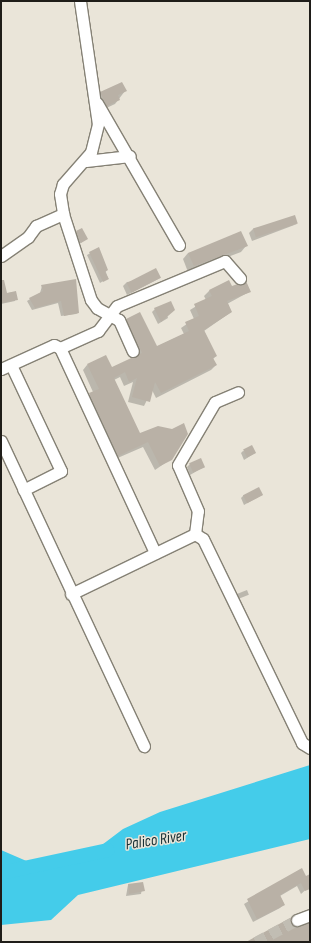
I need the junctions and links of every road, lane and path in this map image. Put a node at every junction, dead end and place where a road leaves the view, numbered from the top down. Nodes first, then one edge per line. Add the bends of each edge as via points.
1 (80, 1) edge
2 (97, 103) junction
3 (130, 156) junction
4 (86, 161) junction
5 (63, 214) junction
6 (179, 245) dead end
7 (1, 256) edge
8 (240, 278) dead end
9 (110, 314) junction
10 (60, 348) junction
11 (134, 351) dead end
12 (6, 367) edge
13 (238, 392) dead end
14 (1, 441) edge
15 (24, 490) junction
16 (195, 534) junction
17 (156, 553) junction
18 (72, 594) junction
19 (144, 746) dead end
20 (310, 748) edge
21 (310, 915) edge
22 (298, 920) tunnel mouth

1 - 2 street
2 - 3 street
2 - 4 street via 96,141
3 - 4 street
3 - 6 street
4 - 5 street via 63,184 60,194
5 - 7 street via 36,226 28,237
5 - 9 street via 82,270 83,284 97,308
8 - 9 street via 225,261 117,306
9 - 10 street via 98,331
9 - 11 street via 119,320
10 - 12 street via 54,345
10 - 17 street
12 - 15 street via 61,471
13 - 16 street via 215,402 178,465 198,511
14 - 15 street
15 - 18 street
16 - 17 street
16 - 20 street via 203,539 302,743
17 - 18 street
18 - 19 street
21 - 22 street

